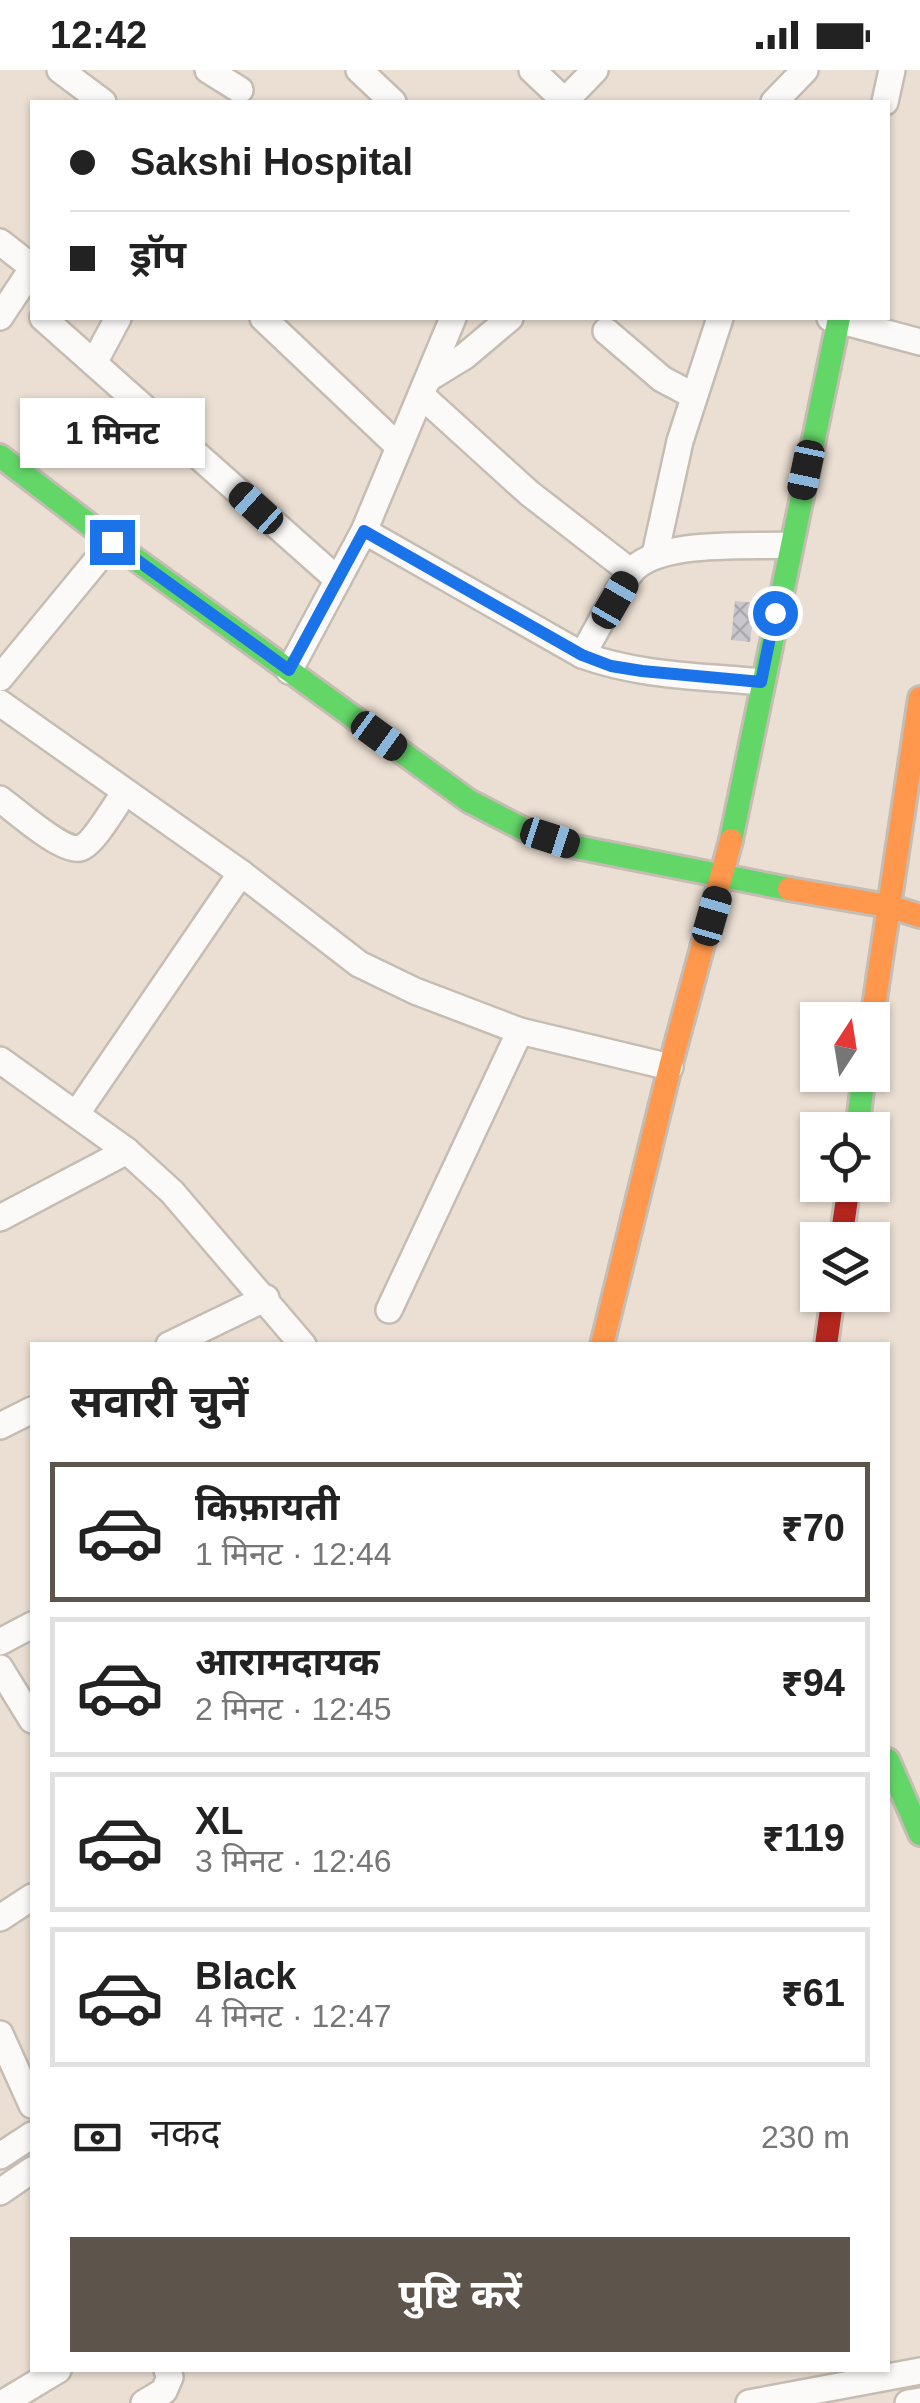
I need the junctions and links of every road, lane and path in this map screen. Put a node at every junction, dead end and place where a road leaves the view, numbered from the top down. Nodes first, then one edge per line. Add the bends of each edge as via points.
1 (60, 70) edge
2 (208, 70) edge
3 (359, 70) edge
4 (532, 70) edge
5 (595, 70) edge
6 (804, 70) edge
7 (892, 70) edge
8 (242, 88) edge
9 (99, 100) edge
10 (391, 100) edge
11 (563, 100) edge
12 (567, 100) edge
13 (776, 100) edge
14 (885, 100) edge
15 (0, 242) edge
16 (30, 266) edge
17 (25, 302) edge
18 (0, 317) edge
19 (45, 320) edge
20 (117, 320) edge
21 (265, 320) edge
22 (452, 320) edge
23 (508, 320) edge
24 (719, 320) edge
25 (836, 320) edge
26 (840, 320) edge
27 (606, 330) dead end
28 (920, 342) edge
29 (94, 363) junction
30 (425, 386) junction
31 (694, 396) junction
32 (399, 447) junction
33 (0, 456) edge
34 (364, 531) junction
35 (112, 542) junction
36 (789, 545) junction
37 (655, 555) junction
38 (631, 572) junction
39 (338, 580) junction
40 (582, 655) junction
41 (289, 670) junction
42 (0, 678) edge
43 (761, 682) junction
44 (920, 698) edge
45 (0, 703) edge
46 (125, 792) junction
47 (0, 799) edge
48 (241, 873) junction
49 (723, 878) junction
50 (888, 906) junction
51 (920, 916) edge
52 (875, 1002) edge
53 (520, 1032) junction
54 (0, 1060) edge
55 (670, 1067) junction
56 (76, 1112) junction
57 (127, 1151) junction
58 (0, 1218) edge
59 (266, 1298) junction
60 (389, 1310) dead end
61 (831, 1312) edge
62 (175, 1342) edge
63 (301, 1342) edge
64 (603, 1342) edge
65 (826, 1342) edge
66 (30, 1411) edge
67 (0, 1426) edge
68 (30, 1626) edge
69 (0, 1642) edge
70 (0, 1668) edge
71 (30, 1717) edge
72 (890, 1764) edge
73 (920, 1832) edge
74 (30, 1898) edge
75 (0, 1918) edge
76 (0, 2034) edge
77 (30, 2101) edge
78 (30, 2135) edge
79 (0, 2156) edge
80 (30, 2171) edge
81 (0, 2192) edge
82 (920, 2370) edge
83 (55, 2372) edge
84 (167, 2372) edge
85 (920, 2400) edge
86 (3, 2403) edge
87 (144, 2403) edge
88 (748, 2403) edge
89 (908, 2403) edge

1 - 9 street
2 - 8 street
3 - 10 street
4 - 11 street
5 - 12 street
6 - 13 street
7 - 14 street
15 - 16 street
17 - 18 street
19 - 29 street
20 - 29 street
21 - 32 street
22 - 30 street
23 - 30 street
24 - 31 street
25 - 36 street
26 - 28 street
27 - 31 street via 662,379
29 - 39 street
30 - 32 street
30 - 38 street via 539,501
31 - 37 street
32 - 34 street
33 - 35 street
34 - 39 street
34 - 40 street
35 - 41 street
35 - 42 street
36 - 37 street
36 - 43 street
37 - 38 street
38 - 40 street
39 - 41 street
40 - 43 street via 642,671
41 - 49 street via 468,800 524,829
43 - 49 street
44 - 50 street
45 - 46 street
46 - 47 street via 81,848 66,848
46 - 48 street
48 - 53 street via 359,964
48 - 56 street
49 - 50 street
49 - 55 street
50 - 51 street
50 - 52 street
53 - 55 street
53 - 60 street
54 - 56 street
55 - 64 street
56 - 57 street
57 - 58 street
57 - 59 street
59 - 62 street
59 - 63 street
61 - 65 street
66 - 67 street
68 - 69 street
70 - 71 street
72 - 73 street
74 - 75 street
76 - 77 street
78 - 79 street
80 - 81 street
82 - 88 street
83 - 86 street
84 - 87 street via 164,2391
85 - 89 street

